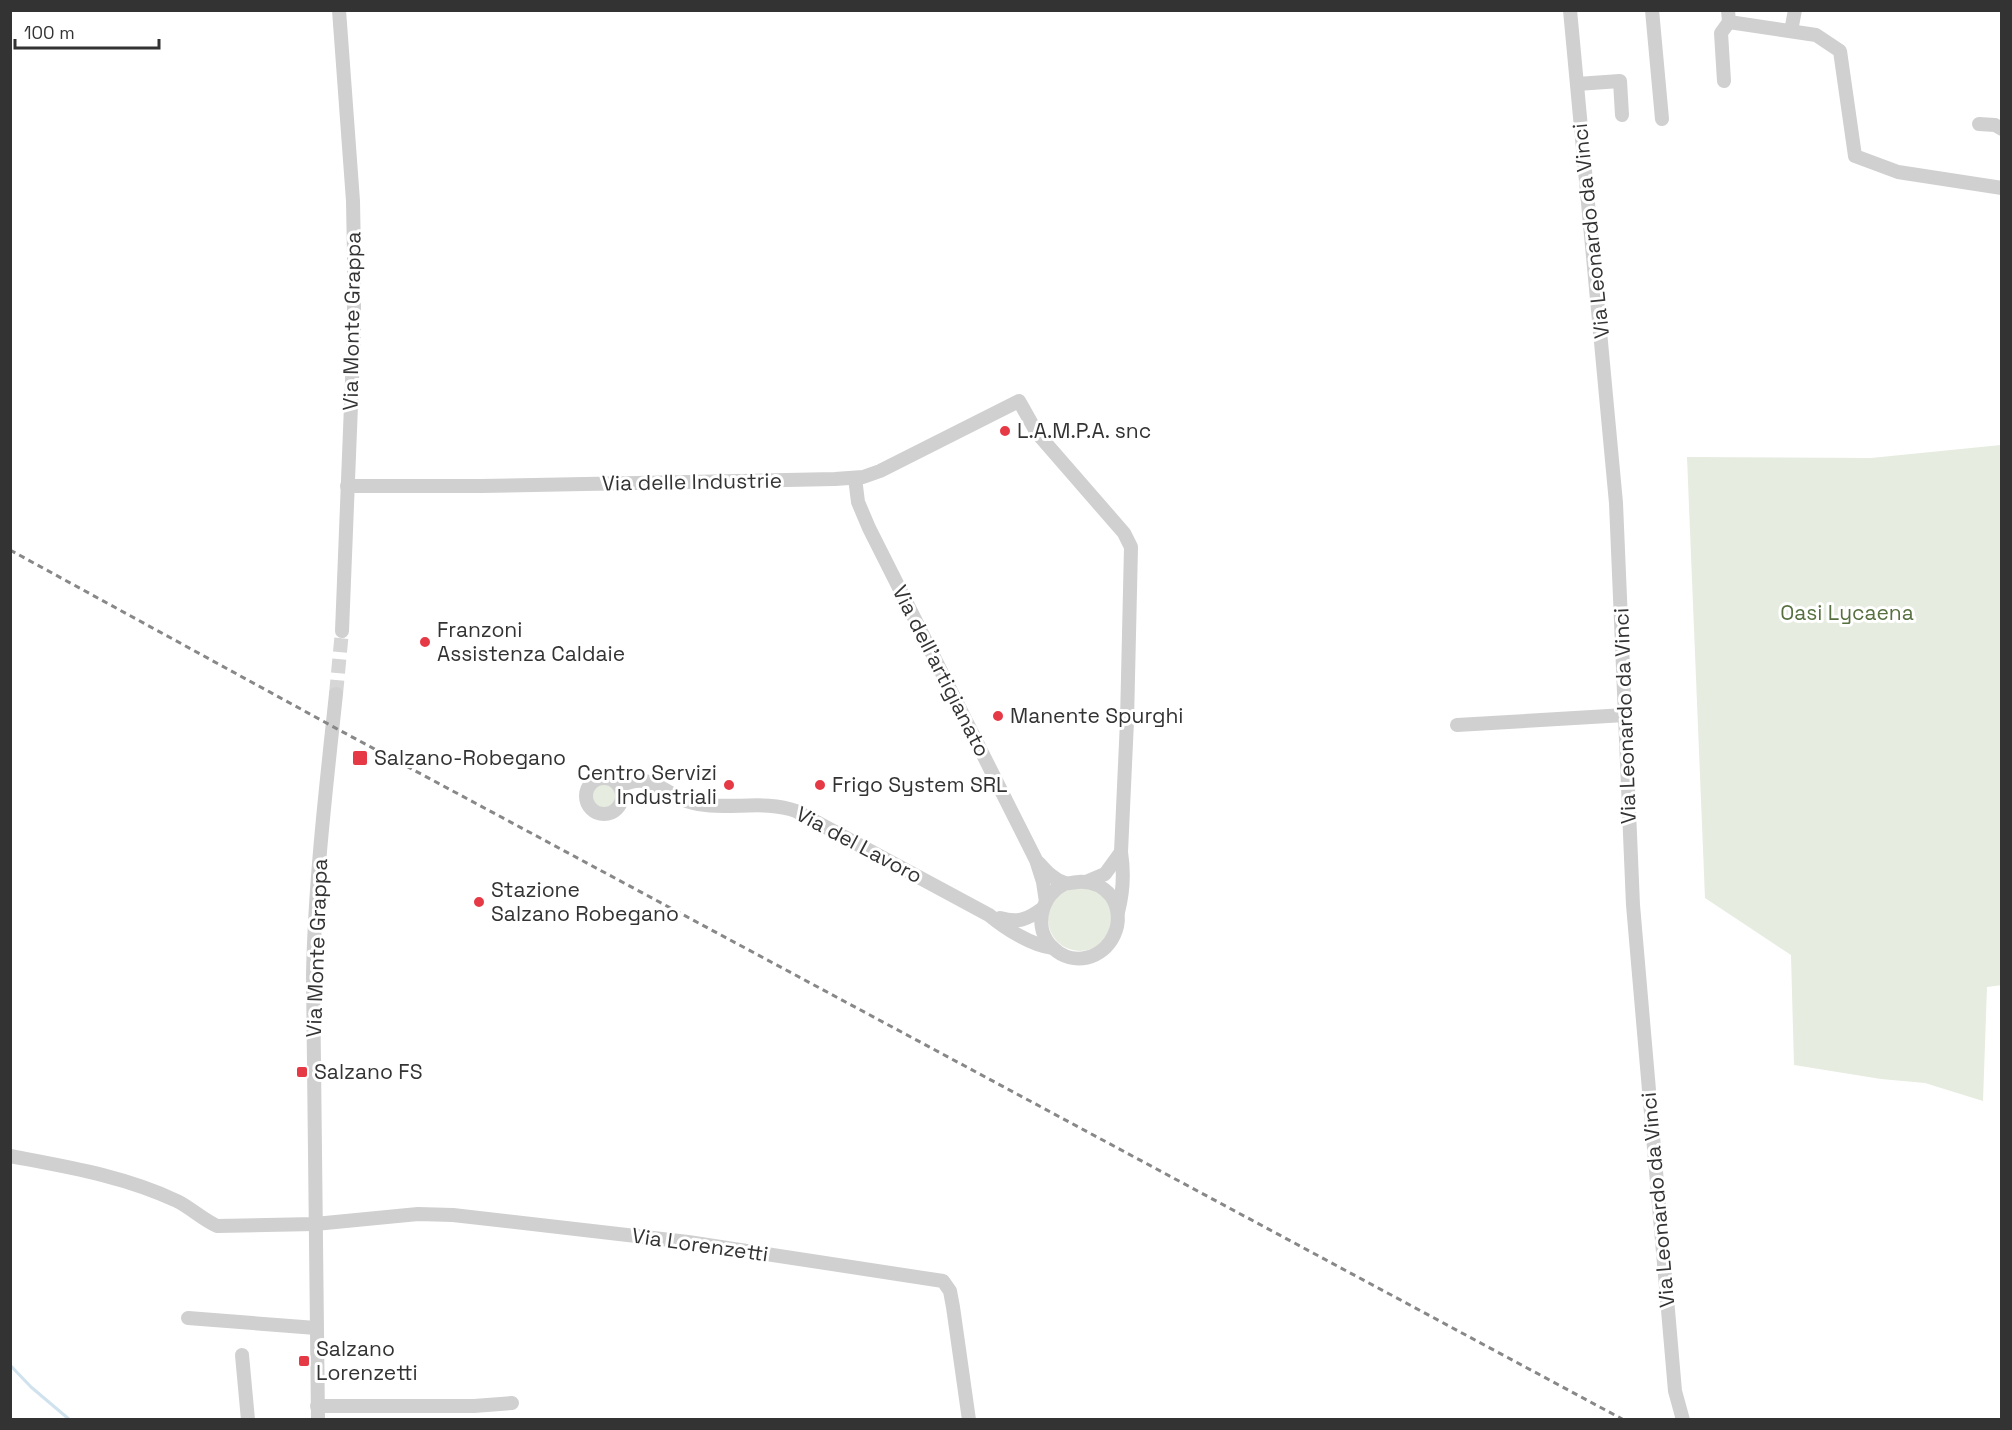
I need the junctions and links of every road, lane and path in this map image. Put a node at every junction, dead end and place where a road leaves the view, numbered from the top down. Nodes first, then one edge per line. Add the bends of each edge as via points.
1 (339, 10) edge
2 (1570, 10) edge
3 (1652, 10) edge
4 (1795, 10) edge
5 (1728, 16) edge
6 (1791, 31) junction
7 (1724, 81) dead end
8 (1577, 84) junction
9 (1622, 115) dead end
10 (1662, 119) dead end
11 (1979, 124) dead end
12 (2001, 129) edge
13 (1999, 186) edge
14 (855, 478) junction
15 (347, 486) junction
16 (342, 632) tunnel mouth
17 (336, 694) tunnel mouth
18 (1625, 715) junction
19 (1457, 725) dead end
20 (620, 786) dead end
21 (1121, 852) junction
22 (1036, 860) junction
23 (1086, 882) junction
24 (1066, 883) junction
25 (1044, 905) junction
26 (1118, 912) junction
27 (989, 915) junction
28 (1053, 948) junction
29 (10, 1156) edge
30 (315, 1224) junction
31 (188, 1318) dead end
32 (316, 1328) junction
33 (242, 1355) dead end
34 (512, 1403) dead end
35 (317, 1413) edge
36 (248, 1419) edge
37 (969, 1419) edge
38 (1683, 1419) edge

1 - 15 street, Via Monte Grappa via 354,255
2 - 8 street, Via Leonardo da Vinci
3 - 10 street
4 - 6 street
5 - 6 street
5 - 7 street via 1722,33
6 - 13 street via 1816,35 1840,51 1855,156 1898,172
8 - 9 street via 1620,81
8 - 18 street, Via Leonardo da Vinci via 1616,503
11 - 12 street
14 - 15 street, Via delle Industrie
14 - 21 street, Via delle Industrie via 880,471 1019,401 1037,433 1124,533 1131,547
14 - 22 street, Via dell'artigianato via 858,502 869,528
15 - 16 street, Via Monte Grappa
17 - 30 street, Via Monte Grappa via 314,923
18 - 19 street
18 - 38 street, Via Leonardo da Vinci via 1633,905 1647,1087 1674,1384
20 - 27 street, Via del Lavoro via 645,780 694,804 787,808
21 - 23 street via 1105,874
21 - 26 street
22 - 24 street, Via dell'artigianato via 1050,875
22 - 25 street, Via dell'artigianato via 1043,882
23 - 24 street
23 - 26 street via 1108,893
24 - 25 street via 1055,889
25 - 27 street, Via del Lavoro via 1023,921
25 - 28 street, Via dell'artigianato via 1042,929
26 - 28 street via 1116,933 1095,956 1071,958
27 - 28 street, Via del Lavoro via 1044,947
29 - 30 street via 130,1182 180,1202 217,1226
30 - 32 street, Via Monte Grappa
30 - 37 street, Via Lorenzetti via 418,1214 453,1215 688,1242 943,1281 953,1307
31 - 32 street
32 - 35 street, Via Monte Grappa
33 - 36 street
34 - 35 street

